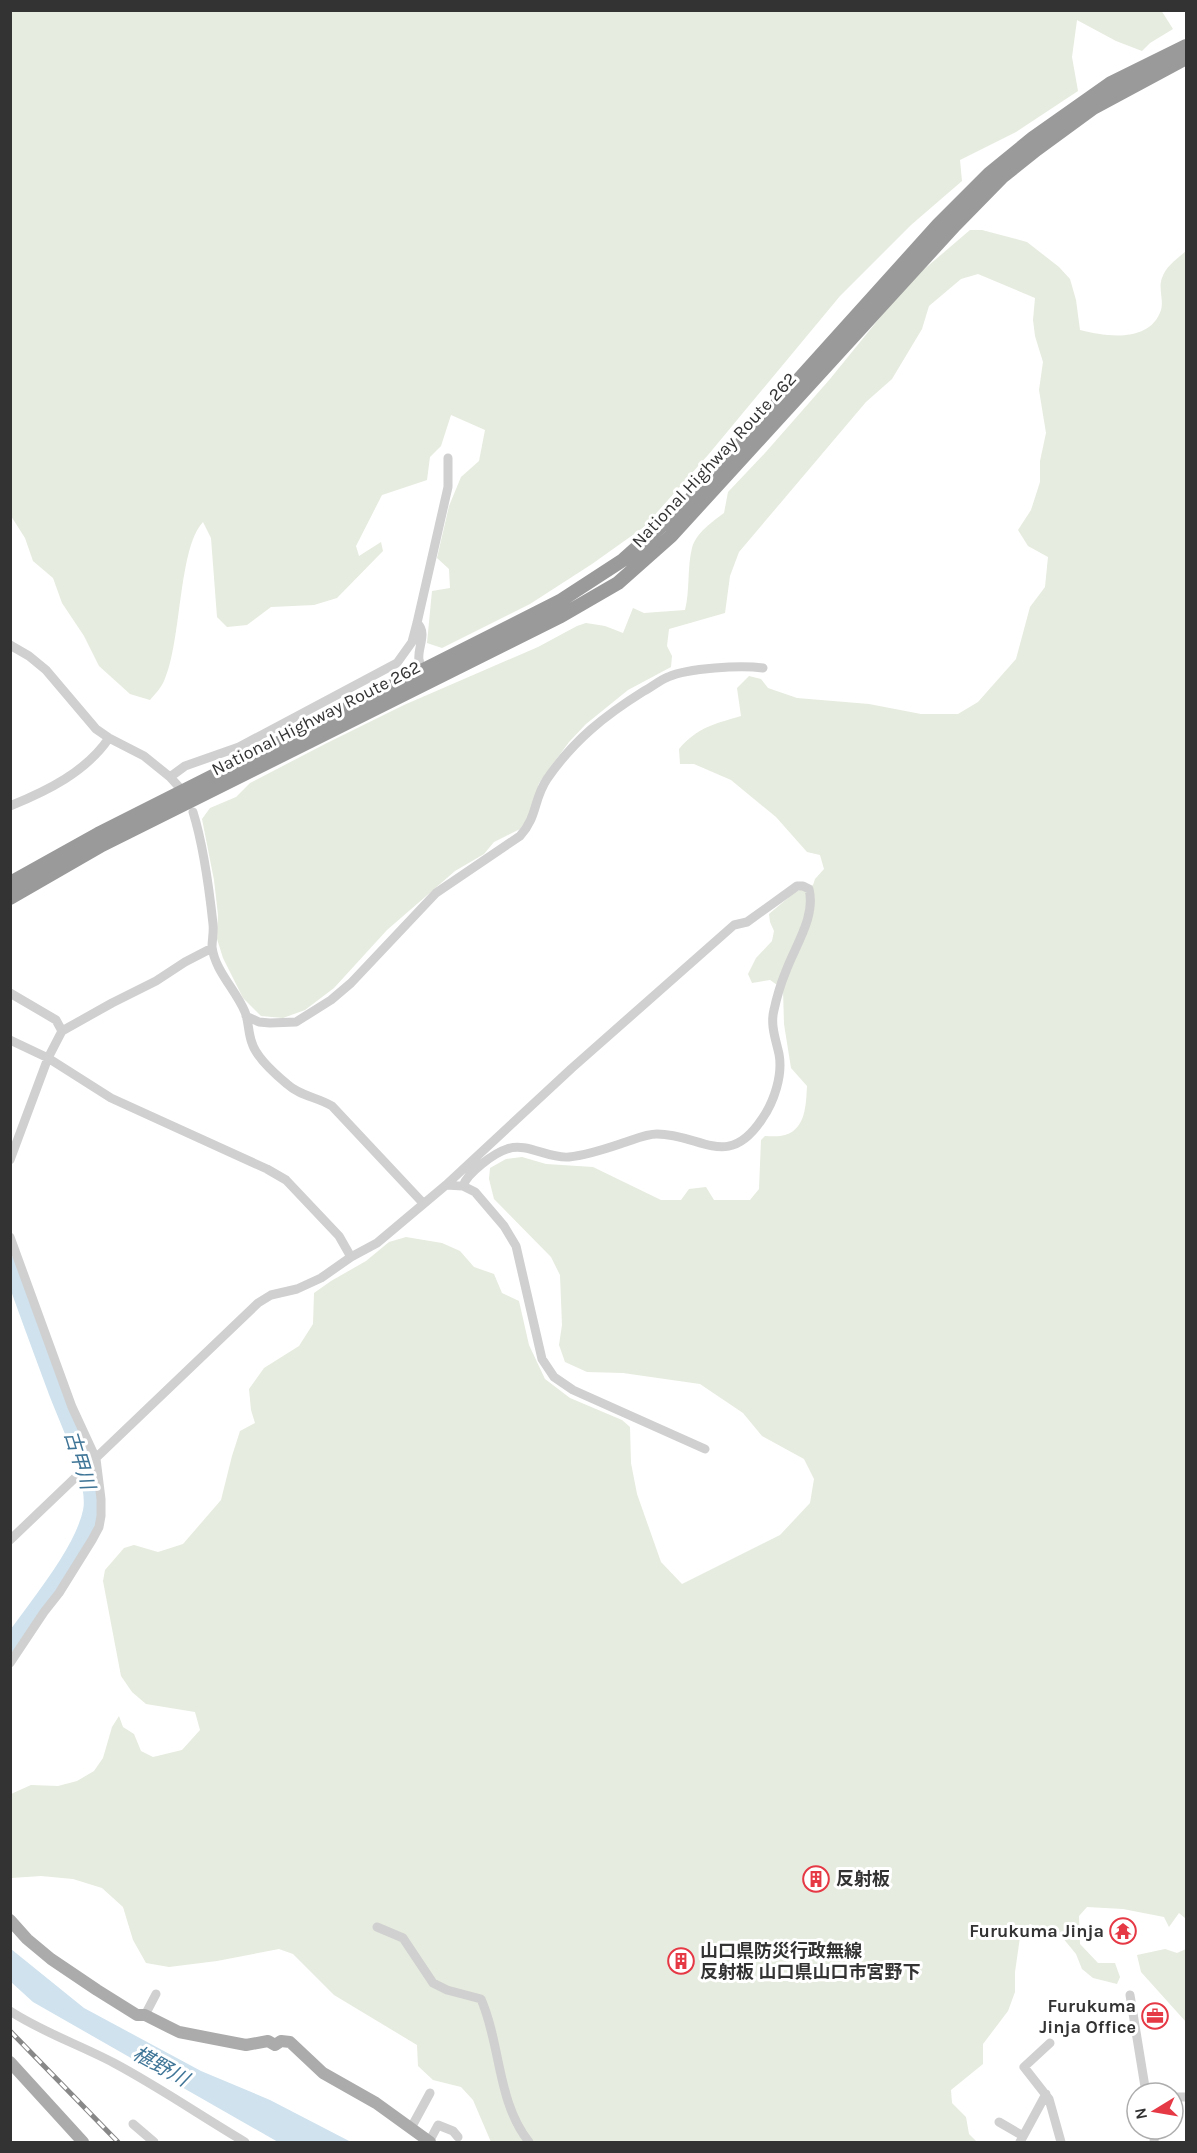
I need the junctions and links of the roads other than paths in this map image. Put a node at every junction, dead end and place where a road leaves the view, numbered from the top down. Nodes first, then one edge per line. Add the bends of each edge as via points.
1 (1186, 46) edge
2 (1186, 58) edge
3 (448, 458) dead end
4 (417, 623) junction
5 (10, 645) edge
6 (763, 668) dead end
7 (425, 676) junction
8 (110, 738) junction
9 (170, 777) junction
10 (179, 787) dead end
11 (10, 806) edge
12 (193, 812) dead end
13 (10, 883) edge
14 (10, 898) edge
15 (212, 948) junction
16 (10, 993) edge
17 (246, 1016) junction
18 (62, 1031) junction
19 (10, 1040) edge
20 (48, 1058) junction
21 (10, 1160) edge
22 (446, 1185) junction
23 (463, 1186) junction
24 (423, 1203) junction
25 (10, 1237) edge
26 (351, 1257) junction
27 (705, 1449) dead end
28 (95, 1460) junction
29 (10, 1540) edge
30 (10, 1663) edge
31 (10, 1920) edge
32 (377, 1927) dead end
33 (156, 1994) dead end
34 (1130, 1995) dead end
35 (10, 2011) edge
36 (145, 2015) junction
37 (1050, 2043) dead end
38 (10, 2062) edge
39 (1143, 2081) edge
40 (430, 2093) dead end
41 (1046, 2094) junction
42 (999, 2122) dead end
43 (133, 2124) dead end
44 (411, 2128) junction
45 (457, 2131) dead end
46 (232, 2139) edge
47 (1022, 2139) edge
48 (82, 2142) edge
49 (154, 2142) edge
50 (245, 2142) edge
51 (430, 2142) edge
52 (529, 2142) edge
53 (1061, 2142) edge

1 - 7 highway, National Highway Route 262 via 1111,83 1040,132 989,174 938,225 689,501 637,549 592,582
2 - 7 highway, National Highway Route 262 via 1093,108 1002,177 695,510 618,583 561,616
3 - 4 street via 448,487
4 - 7 street via 422,634 419,660
4 - 9 street via 412,642 397,663 238,747 185,766
5 - 8 street via 46,670 96,729
6 - 17 street via 682,673 627,701 571,747 539,792 530,825 520,836 436,893 331,1000 296,1022 259,1022
7 - 13 highway, National Highway Route 262 via 98,834
7 - 14 highway, National Highway Route 262 via 102,845
8 - 9 street via 144,756
8 - 11 street via 79,769 45,792
9 - 10 street
12 - 15 street via 211,906
15 - 17 street
15 - 18 street
16 - 18 street via 56,1020
17 - 24 street via 252,1045 261,1057 288,1085 332,1106
18 - 20 street
19 - 20 street
20 - 21 street
20 - 26 street via 111,1098 286,1180 339,1236
22 - 23 street
22 - 23 street via 734,925 747,922 797,886 809,889 806,921 773,1014 779,1079 763,1118 752,1132 736,1144 711,1147 682,1137 654,1134 569,1157 511,1147 471,1172
22 - 24 street
23 - 27 street via 476,1192 516,1246 542,1359 554,1377 573,1390
24 - 26 street via 377,1243
25 - 28 street
26 - 28 street via 321,1278 258,1303
28 - 29 street
28 - 30 street via 101,1499 99,1527
31 - 36 main road via 27,1939 79,1978 137,2014
32 - 52 street via 403,1938 433,1983 481,1999 504,2091
33 - 36 street
34 - 39 street
35 - 46 street via 141,2078
36 - 44 main road via 179,2032 246,2045 290,2042 323,2073
37 - 41 street via 1024,2067
38 - 48 main road
40 - 44 street
41 - 47 street
41 - 53 street
42 - 47 street
43 - 49 street
44 - 51 main road
45 - 51 street via 438,2125
46 - 50 street

